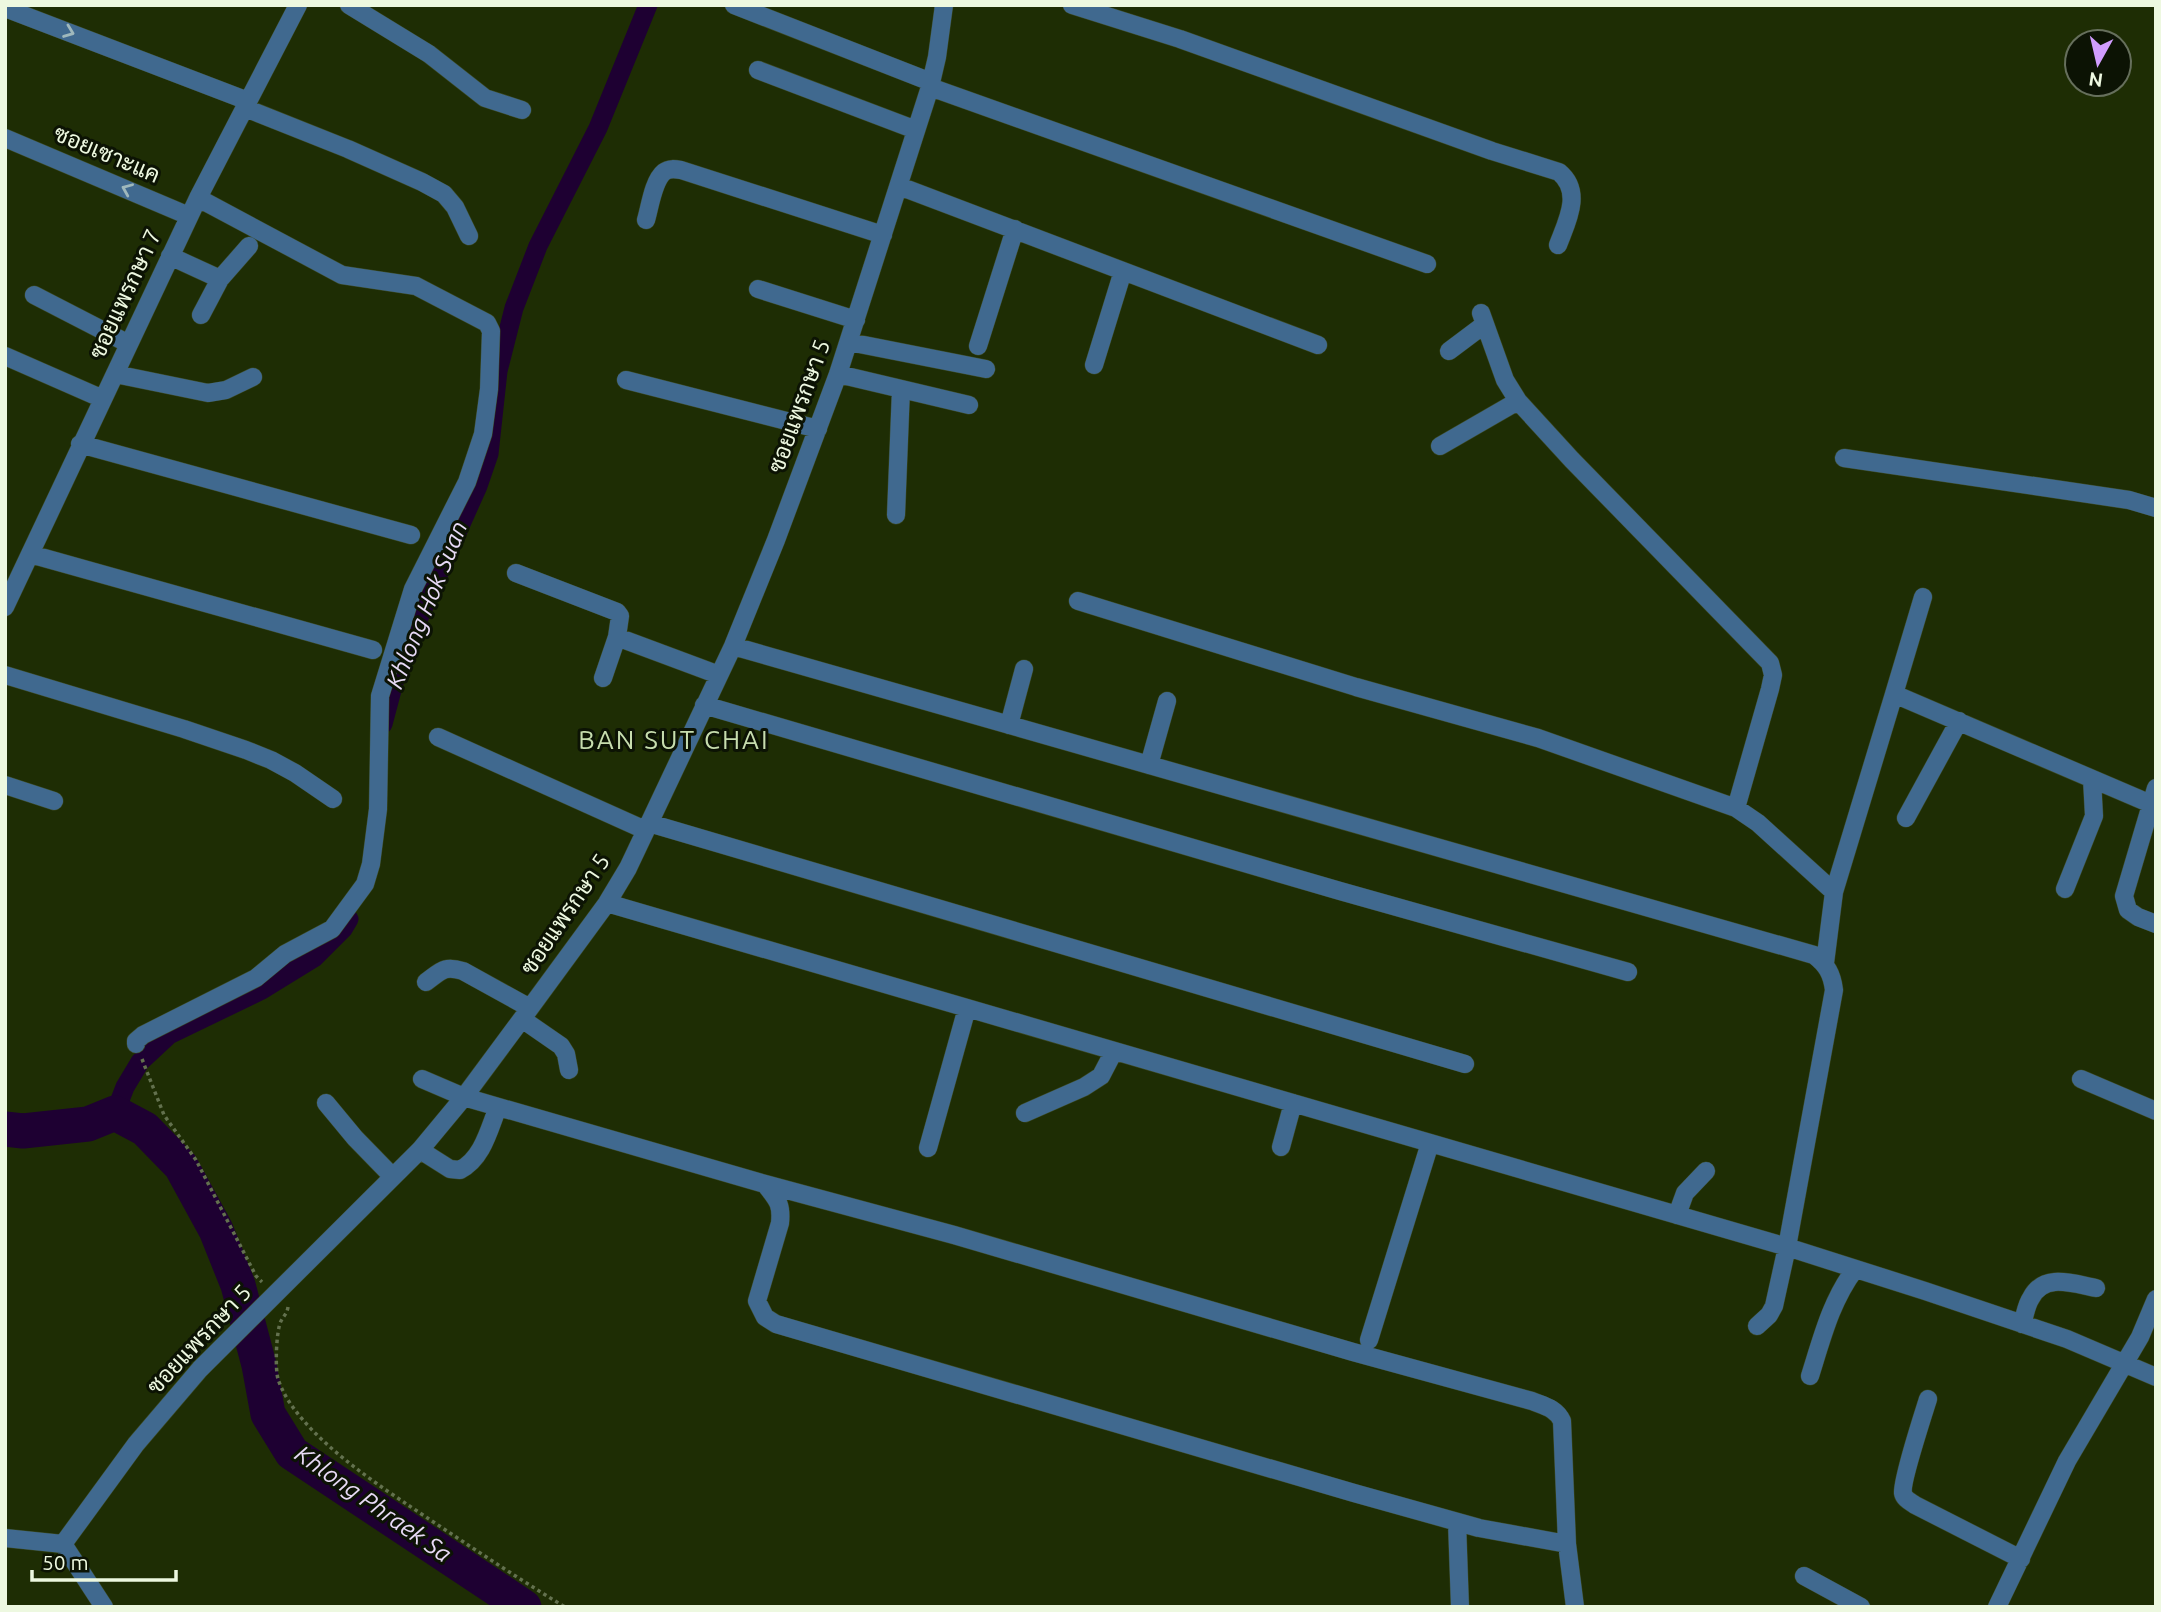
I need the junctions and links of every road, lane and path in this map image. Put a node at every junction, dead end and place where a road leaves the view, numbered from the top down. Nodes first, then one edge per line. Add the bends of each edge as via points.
1 (298, 5) edge
2 (349, 5) edge
3 (734, 5) edge
4 (944, 5) edge
5 (1072, 5) edge
6 (5, 8) edge
7 (758, 70) dead end
8 (930, 84) junction
9 (246, 105) junction
10 (522, 110) dead end
11 (916, 130) junction
12 (5, 138) edge
13 (899, 186) junction
14 (198, 198) junction
15 (189, 216) junction
16 (646, 220) dead end
17 (1015, 229) junction
18 (883, 235) junction
19 (469, 236) dead end
20 (1558, 245) dead end
21 (249, 246) dead end
22 (170, 256) junction
23 (1427, 264) dead end
24 (1123, 271) junction
25 (220, 279) junction
26 (758, 289) dead end
27 (34, 295) dead end
28 (201, 315) dead end
29 (856, 320) junction
30 (849, 341) junction
31 (129, 344) junction
32 (1318, 345) dead end
33 (978, 346) dead end
34 (1449, 351) dead end
35 (5, 356) edge
36 (1094, 365) dead end
37 (986, 369) dead end
38 (115, 374) junction
39 (838, 374) junction
40 (253, 377) dead end
41 (625, 380) dead end
42 (901, 389) junction
43 (103, 399) junction
44 (969, 405) dead end
45 (1511, 405) junction
46 (818, 429) junction
47 (80, 444) junction
48 (1440, 446) dead end
49 (1844, 458) dead end
50 (2156, 508) edge
51 (896, 515) dead end
52 (411, 535) dead end
53 (30, 554) junction
54 (516, 573) dead end
55 (1923, 597) dead end
56 (6, 601) edge
57 (1078, 601) dead end
58 (617, 637) junction
59 (733, 646) junction
60 (373, 650) dead end
61 (1024, 669) dead end
62 (5, 675) edge
63 (719, 675) junction
64 (603, 678) dead end
65 (1894, 694) junction
66 (1167, 701) dead end
67 (705, 705) junction
68 (1959, 721) junction
69 (1009, 725) junction
70 (438, 737) dead end
71 (1149, 765) junction
72 (2092, 779) junction
73 (5, 785) edge
74 (2153, 796) edge
75 (333, 799) dead end
76 (54, 801) dead end
77 (1736, 808) junction
78 (1906, 818) dead end
79 (647, 827) junction
80 (2066, 889) dead end
81 (1834, 892) junction
82 (607, 903) junction
83 (2156, 924) edge
84 (1825, 963) junction
85 (1628, 972) dead end
86 (426, 982) dead end
87 (967, 1008) junction
88 (526, 1014) junction
89 (136, 1044) dead end
90 (1114, 1051) junction
91 (1465, 1064) dead end
92 (569, 1070) dead end
93 (149, 1076) dead end
94 (422, 1079) dead end
95 (2081, 1079) dead end
96 (464, 1097) junction
97 (326, 1103) dead end
98 (1293, 1103) junction
99 (498, 1107) junction
100 (2156, 1111) edge
101 (1024, 1113) dead end
102 (1430, 1143) junction
103 (1281, 1147) dead end
104 (928, 1149) dead end
105 (420, 1150) junction
106 (1706, 1171) dead end
107 (393, 1177) junction
108 (765, 1184) junction
109 (1678, 1215) junction
110 (1787, 1247) junction
111 (1855, 1269) junction
112 (2096, 1289) dead end
113 (280, 1292) junction
114 (2156, 1299) edge
115 (2022, 1324) junction
116 (1757, 1326) dead end
117 (1369, 1340) dead end
118 (2123, 1363) junction
119 (1810, 1376) dead end
120 (2156, 1377) edge
121 (1928, 1399) dead end
122 (1457, 1522) junction
123 (5, 1538) edge
124 (63, 1544) junction
125 (1567, 1544) junction
126 (2021, 1559) junction
127 (1804, 1576) dead end
128 (104, 1607) edge
129 (565, 1607) edge
130 (1460, 1607) edge
131 (1575, 1607) edge
132 (1861, 1607) edge
133 (1997, 1607) edge

1 - 9 street, ซอยแพรกษา 7
2 - 10 street via 429,54 485,98
3 - 8 street
4 - 8 street, ซอยแพรกษา 5
5 - 20 street via 1559,172 1573,191
6 -> 9 street
7 - 11 street
8 - 11 street, ซอยแพรกษา 5
8 - 23 street
9 - 14 street, ซอยแพรกษา 7
9 - 19 street via 444,194
11 - 13 street, ซอยแพรกษา 5
15 -> 12 street, ซอยเซาะแค
13 - 17 street
13 - 18 street, ซอยแพรกษา 5
14 - 15 street, ซอยแพรกษา 7
14 - 89 street via 342,275 416,286 487,323 491,331 489,390 483,434 471,471 413,589 380,696 378,809 365,884 332,929 285,954 256,978 143,1035
15 - 22 street, ซอยแพรกษา 7
16 - 18 street via 657,182 671,169
17 - 24 street
17 - 33 street
18 - 29 street, ซอยแพรกษา 5
21 - 25 street
22 - 25 street
22 - 31 street, ซอยแพรกษา 7
24 - 32 street
24 - 36 street
25 - 28 street
26 - 29 street
27 - 31 street
29 - 30 street, ซอยแพรกษา 5
30 - 37 street
30 - 39 street, ซอยแพรกษา 5
31 - 38 street, ซอยแพรกษา 7
34 - 45 street via 1483,318
35 - 43 street
38 - 40 street via 208,393
38 - 43 street, ซอยแพรกษา 7
39 - 42 street
39 - 46 street, ซอยแพรกษา 5
41 - 46 street
42 - 44 street
42 - 51 street
43 - 47 street, ซอยแพรกษา 7
45 - 48 street
45 - 77 street via 1572,460 1770,663 1770,689
46 - 59 street, ซอยแพรกษา 5
47 - 52 street
47 - 53 street, ซอยแพรกษา 7
49 - 50 street via 2129,500
53 - 56 street, ซอยแพรกษา 7
53 - 60 street
54 - 58 street via 617,612
55 - 65 street
57 - 77 street via 1538,738
58 - 63 street
58 - 64 street
59 - 63 street, ซอยแพรกษา 5
59 - 69 street
61 - 69 street
62 - 75 street via 246,750 295,773
63 - 67 street, ซอยแพรกษา 5
65 - 68 street
65 - 81 street
66 - 71 street
67 - 79 street, ซอยแพรกษา 5
67 - 85 street
68 - 72 street
68 - 78 street
69 - 71 street
70 - 79 street
71 - 84 street via 1801,951
72 - 74 street
72 - 80 street via 2094,816
73 - 76 street
74 - 83 street via 2124,895 2128,910
77 - 81 street
79 - 82 street, ซอยแพรกษา 5
79 - 91 street
81 - 84 street
82 - 87 street
82 - 88 street, ซอยแพรกษา 5
84 - 110 street via 1834,990
86 - 88 street via 443,969 463,971
87 - 90 street
87 - 104 street
88 - 92 street via 561,1046
88 - 96 street, ซอยแพรกษา 5
90 - 98 street
90 - 101 street via 1101,1076
93 - 113 path via 164,1115 196,1160 256,1276
94 - 96 street
95 - 100 street
96 - 99 street
96 - 105 street, ซอยแพรกษา 5
97 - 107 street
98 - 102 street
98 - 103 street
99 - 105 street via 475,1158 460,1170 450,1169
99 - 108 street
102 - 109 street
102 - 117 street
105 - 107 street, ซอยแพรกษา 5
106 - 109 street via 1685,1193
107 - 113 street, ซอยแพรกษา 5
108 - 122 street via 781,1211 757,1301 765,1317 776,1324
108 - 125 street via 1553,1409 1562,1421
109 - 110 street
110 - 111 street
110 - 116 street via 1774,1306
111 - 115 street
111 - 119 street via 1832,1306
112 - 115 street via 2046,1283 2030,1298
113 - 124 street, ซอยแพรกษา 5 via 200,1369 136,1444
113 - 129 path via 288,1312 281,1321 277,1377 302,1418 341,1458
114 - 118 street
115 - 118 street
118 - 120 street
118 - 126 street via 2067,1461
121 - 126 street via 1905,1479 1907,1500
122 - 125 street
122 - 130 street
123 - 124 street
124 - 128 street
125 - 131 street
126 - 133 street
127 - 132 street

